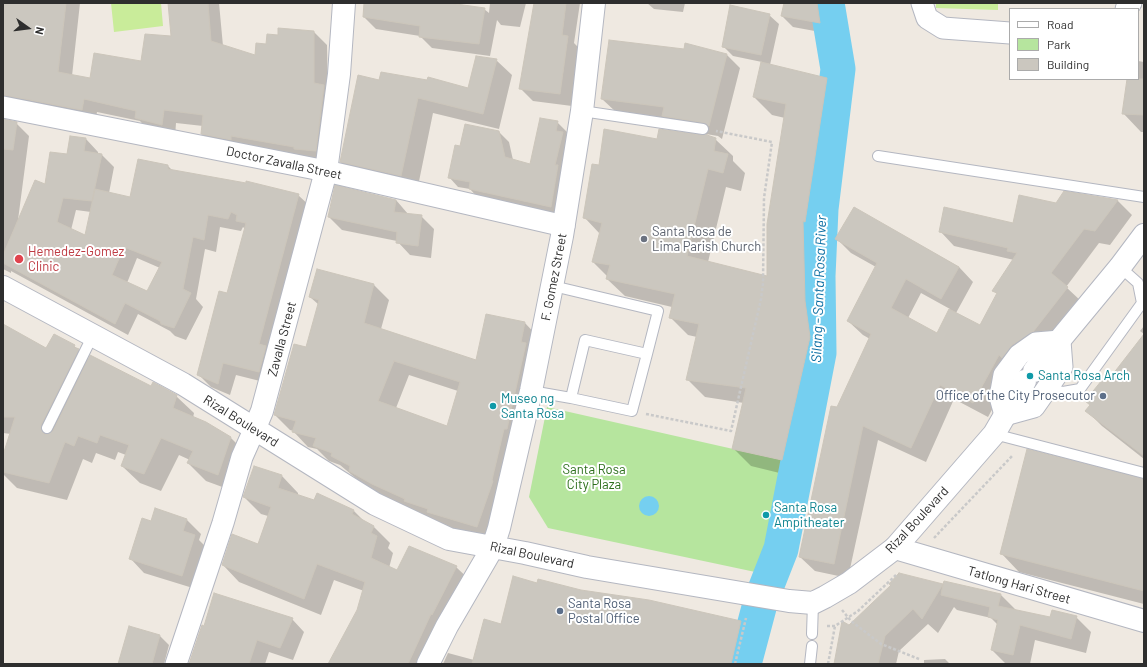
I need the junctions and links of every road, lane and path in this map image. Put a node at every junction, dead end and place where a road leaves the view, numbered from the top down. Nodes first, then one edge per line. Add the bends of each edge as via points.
1 (344, 3) edge
2 (594, 3) edge
3 (922, 3) edge
4 (1009, 33) edge
5 (3, 107) edge
6 (582, 111) junction
7 (703, 129) joint
8 (878, 156) dead end
9 (326, 170) junction
10 (1144, 197) edge
11 (564, 226) junction
12 (1144, 235) edge
13 (1120, 267) junction
14 (553, 286) junction
15 (3, 287) edge
16 (92, 337) junction
17 (1060, 341) junction
18 (647, 354) junction
19 (1047, 388) junction
20 (531, 391) junction
21 (571, 398) junction
22 (632, 411) junction
23 (1005, 415) junction
24 (47, 428) dead end
25 (254, 430) junction
26 (994, 434) junction
27 (1144, 473) edge
28 (493, 547) junction
29 (895, 548) junction
30 (820, 599) junction
31 (746, 618) dead end
32 (1144, 621) edge
33 (835, 626) dead end
34 (812, 634) dead end
35 (812, 646) dead end
36 (918, 659) dead end
37 (176, 664) edge
38 (428, 664) edge
39 (735, 664) edge
40 (810, 664) edge
41 (828, 664) edge

1 - 9 main road, Zavalla Street via 340,74
2 - 6 main road, F. Gomez Street
3 - 4 street via 927,18 943,28
5 - 9 street, Doctor Zavalla Street
6 - 7 lane
6 - 11 main road, F. Gomez Street
7 - 22 path via 772,142 764,198 761,299 730,431
8 - 10 lane
9 - 11 street, Doctor Zavalla Street
9 - 25 main road, Zavalla Street via 262,411
11 - 14 main road, F. Gomez Street
12 - 13 main road, Rizal Boulevard
13 - 17 main road, Rizal Boulevard
13 - 19 lane via 1138,283 1142,303 1080,389 1063,392
14 - 18 lane via 658,311
14 - 20 main road, F. Gomez Street
15 - 16 main road, Rizal Boulevard
16 - 24 lane
16 - 25 main road, Rizal Boulevard via 183,384
17 - 19 street via 1062,367
17 - 23 main road, Rizal Boulevard via 1030,376
17 - 23 street via 1036,343 1019,355 1004,375 1000,397
18 - 21 lane via 585,340
18 - 22 lane
19 - 23 street via 1034,407
20 - 21 lane
20 - 28 main road, F. Gomez Street
21 - 22 lane
23 - 26 main road, Rizal Boulevard
25 - 28 main road, Rizal Boulevard via 375,504 449,539
25 - 37 street, Zavalla Street via 242,457
26 - 27 lane
26 - 29 main road, Rizal Boulevard
28 - 30 main road, Rizal Boulevard via 586,567 789,602
28 - 38 main road, F. Gomez Street
29 - 30 main road, Rizal Boulevard via 850,583
29 - 32 main road, Tatlong Hari Street
30 - 34 lane
30 - 36 path via 881,644
31 - 39 path
33 - 41 path
35 - 40 lane

